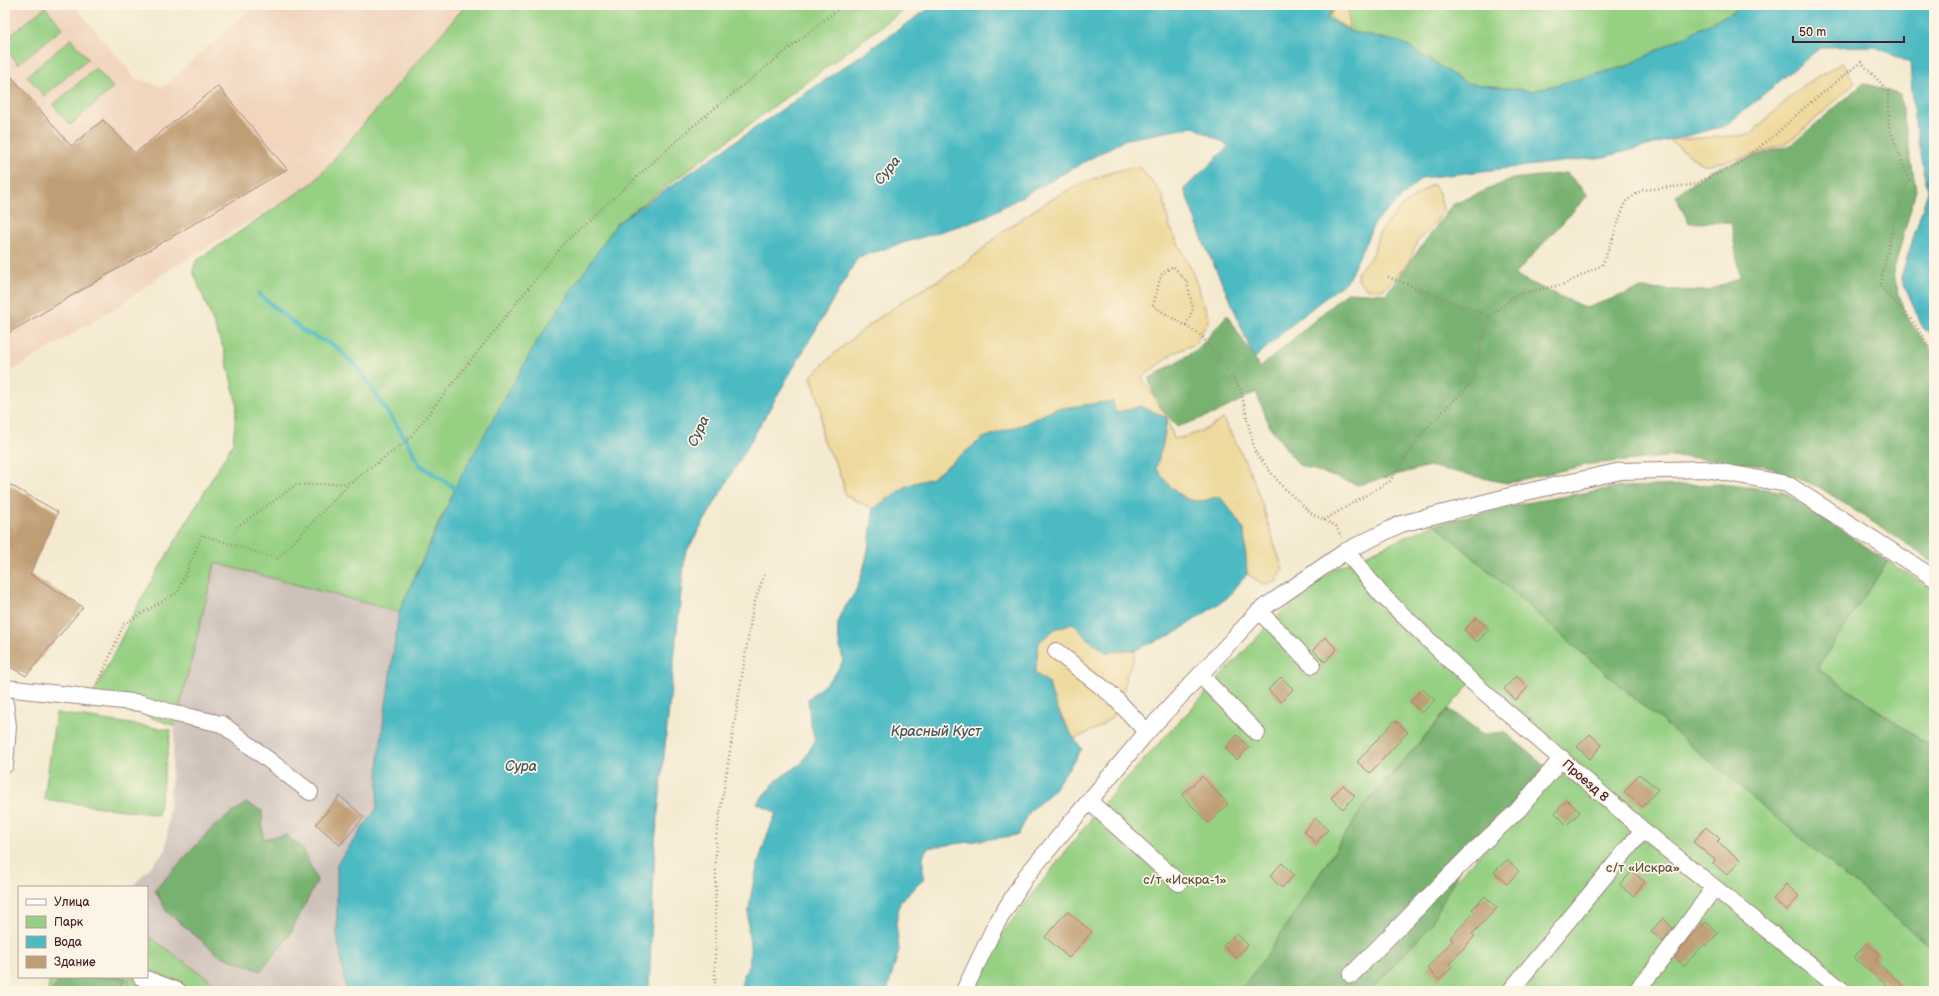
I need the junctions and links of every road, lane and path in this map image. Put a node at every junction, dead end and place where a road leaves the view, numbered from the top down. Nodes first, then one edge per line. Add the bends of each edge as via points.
1 (843, 5) edge
2 (1388, 276) dead end
3 (1489, 316) junction
4 (1186, 325) junction
5 (1934, 355) edge
6 (350, 483) junction
7 (1324, 520) junction
8 (237, 526) dead end
9 (1346, 551) junction
10 (765, 573) dead end
11 (1934, 578) edge
12 (1259, 611) junction
13 (1056, 651) dead end
14 (1312, 665) dead end
15 (1200, 675) junction
16 (5, 688) edge
17 (92, 696) junction
18 (5, 703) edge
19 (1147, 732) junction
20 (1257, 733) dead end
21 (6, 756) edge
22 (1562, 758) junction
23 (310, 792) dead end
24 (1089, 801) junction
25 (1643, 830) junction
26 (1179, 883) dead end
27 (1714, 888) junction
28 (1352, 975) dead end
29 (135, 980) edge
30 (1824, 985) edge
31 (121, 991) edge
32 (178, 991) edge
33 (715, 991) edge
34 (964, 991) edge
35 (1510, 991) edge
36 (1636, 991) edge
37 (1843, 991) edge

1 - 6 path via 693,126 564,243 407,441
2 - 3 path
3 - 5 path via 1518,294 1565,284 1602,265 1625,202 1642,190 1691,185 1734,166 1861,62 1888,91 1889,127 1909,180 1894,220 1880,286 1914,323
3 - 7 path via 1472,382 1423,432 1390,481
4 - 4 path via 1153,306 1161,275 1173,266 1187,282 1193,309
4 - 7 path via 1202,336 1240,388 1255,452 1281,485 1312,514
6 - 8 path via 296,486
6 - 17 path via 277,559 202,535 178,592 124,624
7 - 9 path via 1336,526
9 - 11 street via 1401,524 1526,492 1621,471 1706,469 1787,484
9 - 12 street
9 - 22 street, Проезд 8 via 1380,593 1469,679
10 - 33 path via 753,607 716,838
12 - 14 street
12 - 15 street
13 - 19 street via 1112,695
15 - 19 street
15 - 20 street
16 - 17 street
17 - 23 street via 141,703 222,724
18 - 21 street via 8,726
19 - 24 street
22 - 25 street, Проезд 8
22 - 28 street via 1518,810
24 - 26 street
24 - 34 street via 1026,876 995,926
25 - 27 street, Проезд 8
25 - 35 street
27 - 30 street, Проезд 8
27 - 36 street
29 - 31 path
29 - 32 street
30 - 37 street, Проезд 8

